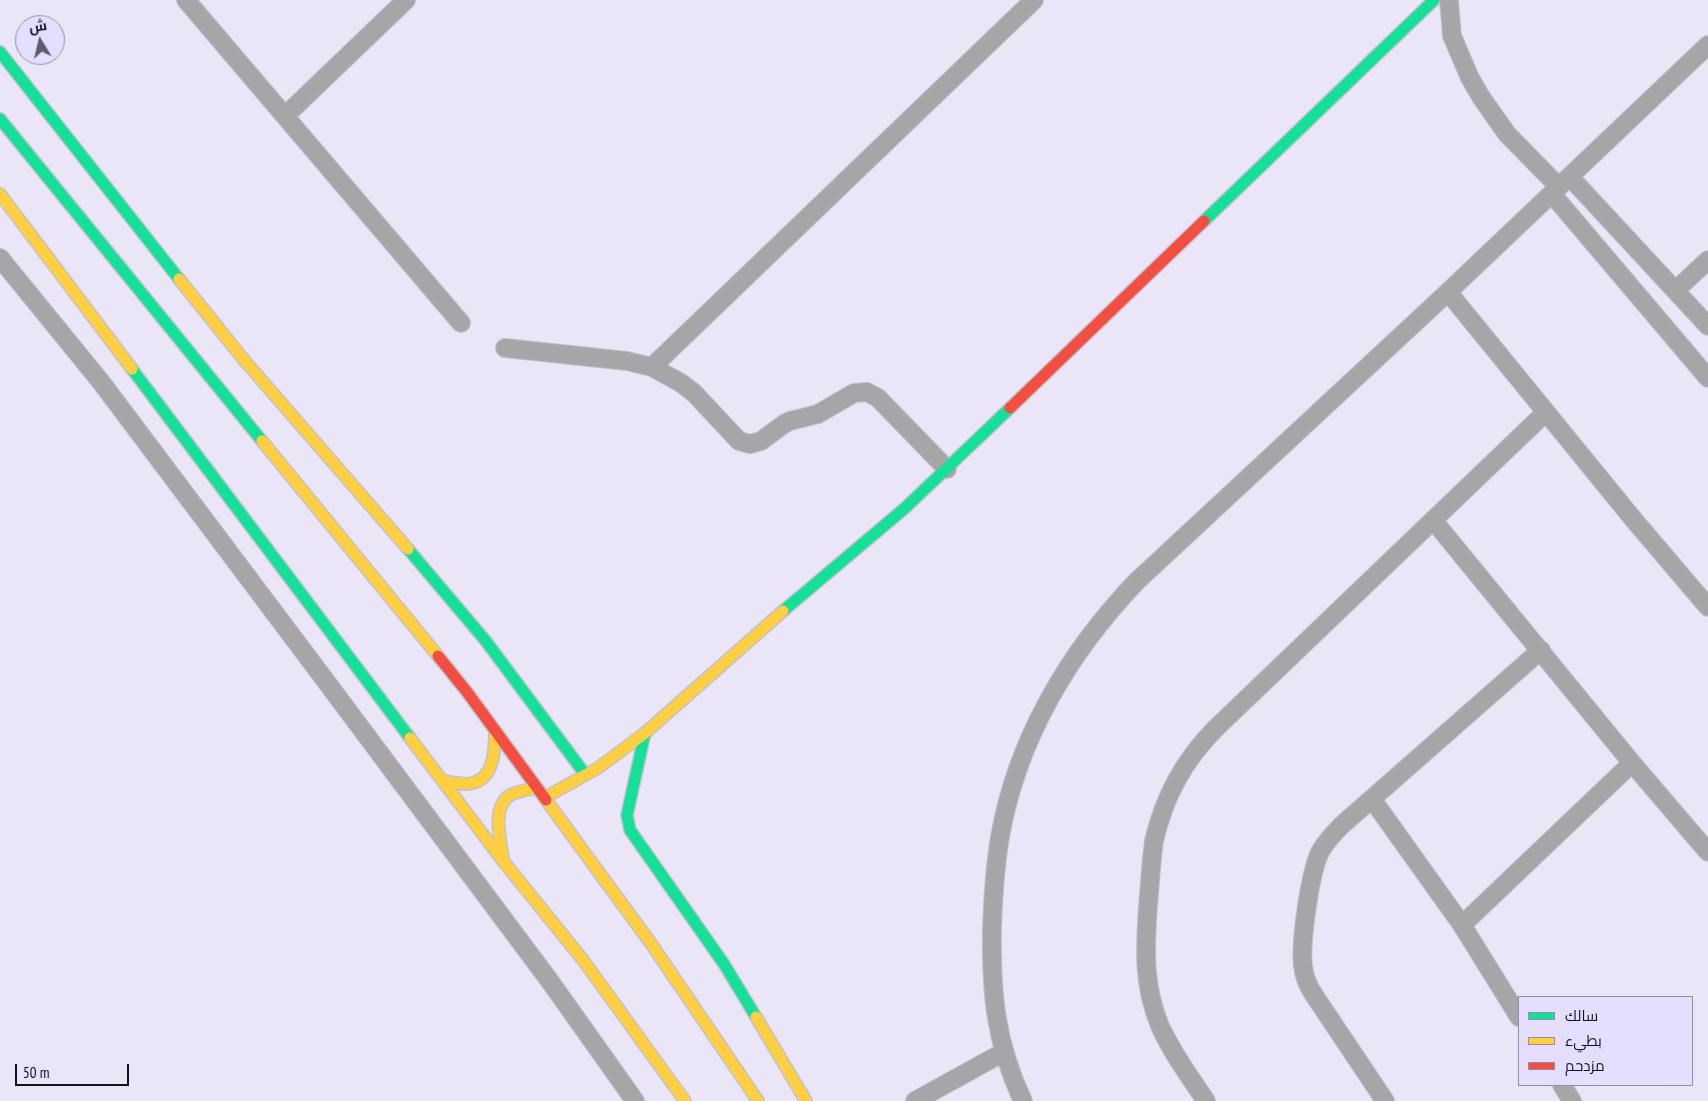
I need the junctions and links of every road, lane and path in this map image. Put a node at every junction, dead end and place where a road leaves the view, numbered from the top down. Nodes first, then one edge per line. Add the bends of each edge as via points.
1 (186, 0) edge
2 (406, 0) edge
3 (1034, 0) edge
4 (1434, 0) edge
5 (1449, 0) edge
6 (1708, 45) edge
7 (0, 52) edge
8 (285, 116) junction
9 (0, 119) edge
10 (1561, 186) junction
11 (0, 194) edge
12 (0, 258) edge
13 (1708, 260) edge
14 (1676, 290) junction
15 (1448, 292) junction
16 (461, 323) dead end
17 (1708, 326) edge
18 (505, 348) dead end
19 (652, 367) junction
20 (1708, 378) edge
21 (1546, 412) junction
22 (947, 469) junction
23 (1433, 520) junction
24 (1708, 607) edge
25 (1541, 650) junction
26 (495, 731) junction
27 (645, 733) junction
28 (1632, 763) junction
29 (585, 774) junction
30 (444, 781) junction
31 (536, 788) junction
32 (544, 798) junction
33 (1372, 799) junction
34 (1708, 852) edge
35 (503, 861) junction
36 (1462, 925) junction
37 (1518, 1015) edge
38 (1004, 1052) junction
39 (1563, 1086) edge
40 (634, 1101) edge
41 (685, 1101) edge
42 (758, 1101) edge
43 (806, 1101) edge
44 (915, 1101) edge
45 (1023, 1101) edge
46 (1206, 1101) edge
47 (1384, 1101) edge
48 (1572, 1101) edge

1 - 8 street
2 - 8 street
3 - 19 street
4 - 22 main road
5 - 10 street via 1452,36 1481,98 1506,134
6 - 10 street
7 - 29 main road via 244,360 485,640
8 - 16 street
9 - 26 main road via 348,544
10 - 14 street
10 - 15 street
10 - 20 street
11 - 30 main road
12 - 40 street via 101,382 549,980
13 - 14 street
14 - 17 street
15 - 21 street
15 - 38 street via 1137,581 1094,630 1057,684 1025,751 1000,838 992,911 992,982
18 - 19 street via 627,361
19 - 22 street via 694,393 734,438 744,443 761,441 790,421 812,417 854,393 866,392 878,398
21 - 23 street
21 - 24 street
22 - 27 main road
23 - 25 street
23 - 46 street via 1202,742 1180,772 1164,805 1151,860 1146,973 1161,1028
25 - 28 street
25 - 33 street
26 - 30 main road via 494,757 485,776 467,784
26 - 31 main road
27 - 29 main road via 622,752
27 - 43 main road via 628,815 630,830 724,964
28 - 34 street
28 - 36 street
29 - 32 main road
30 - 35 main road
31 - 32 main road
31 - 35 main road via 512,793 500,806 498,817
32 - 42 main road via 652,945
33 - 36 street
33 - 47 street via 1334,832 1316,861 1302,957 1309,987
35 - 41 main road via 583,960
36 - 37 street
38 - 44 street
38 - 45 street
39 - 48 street

